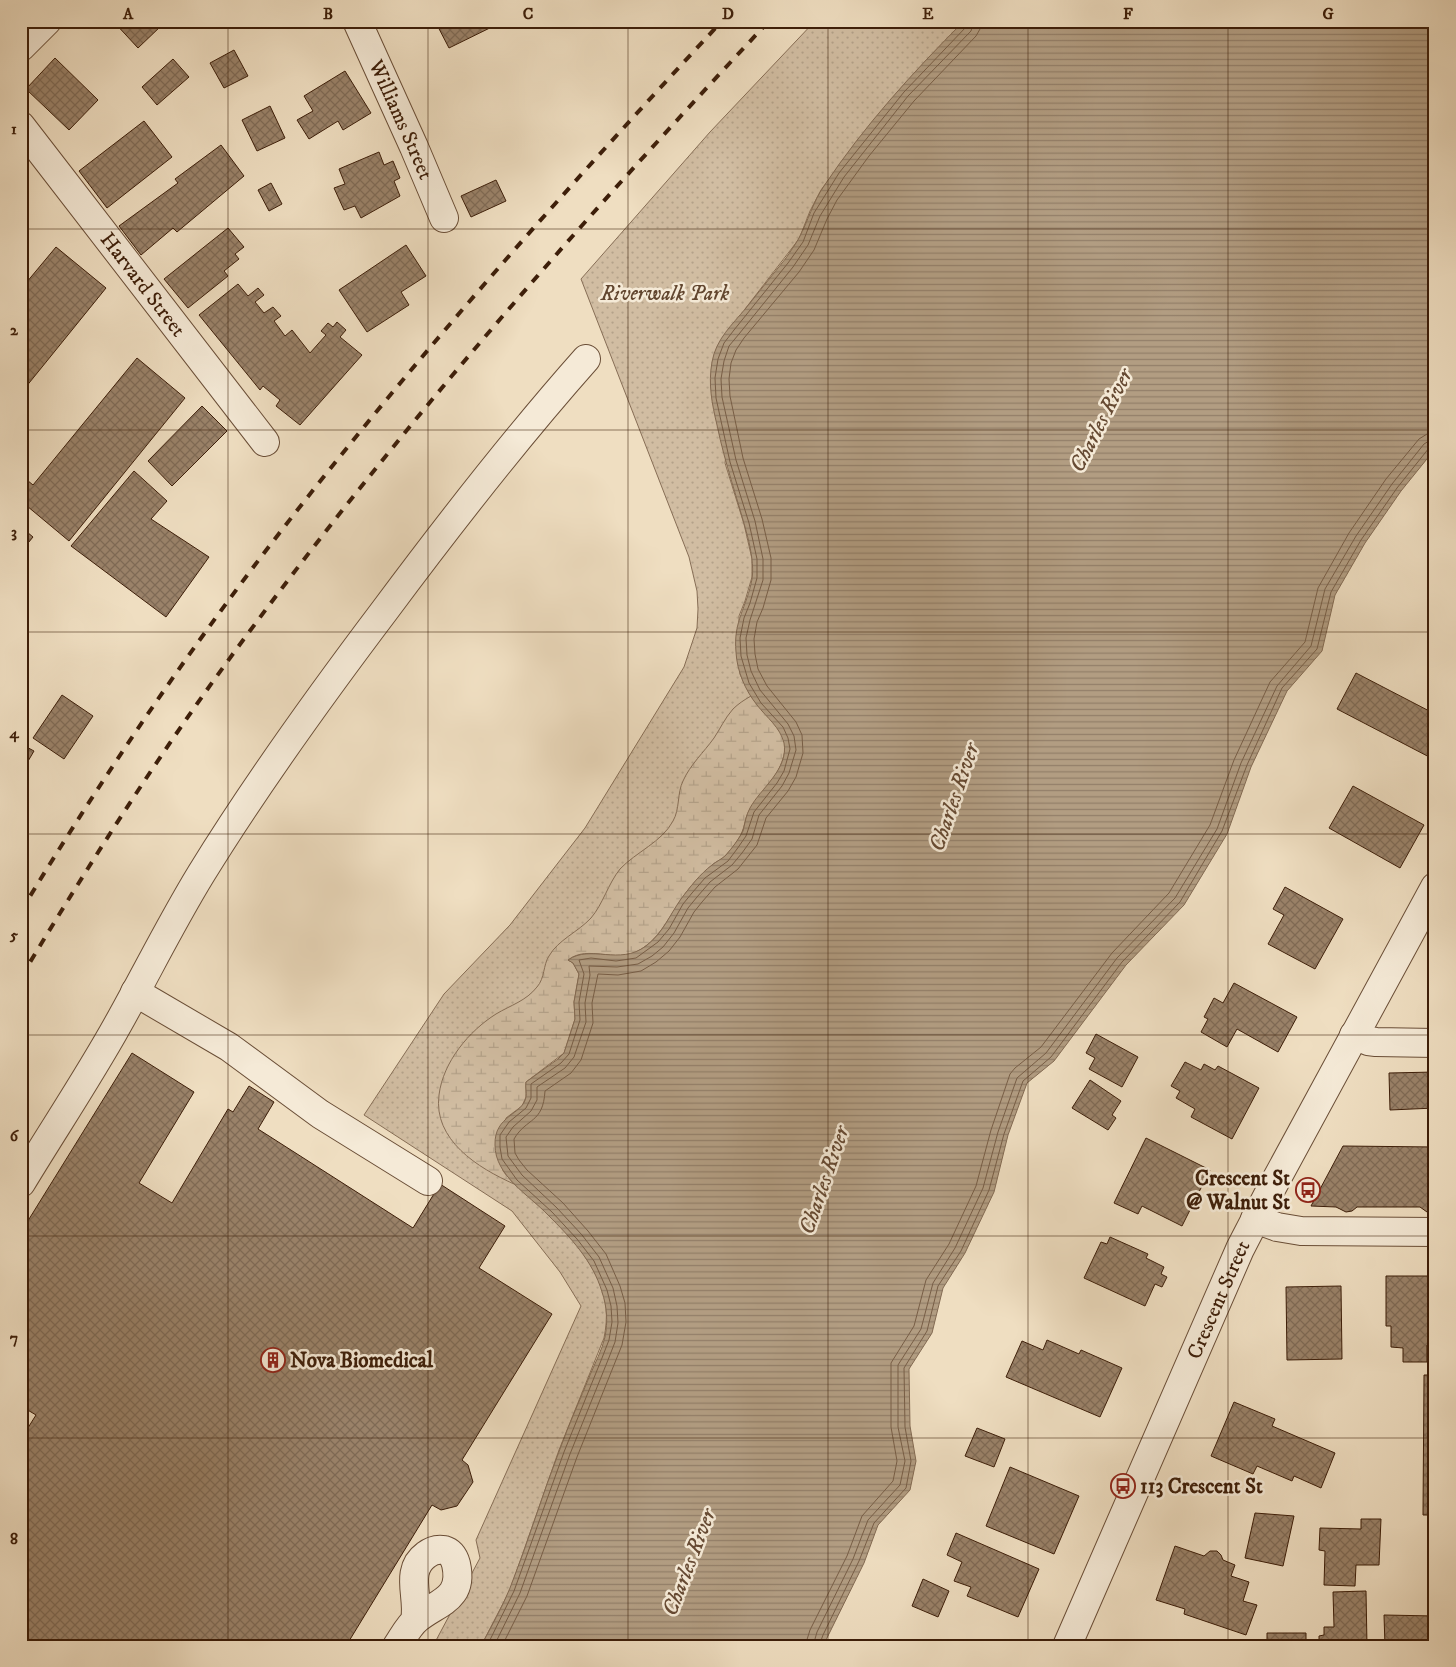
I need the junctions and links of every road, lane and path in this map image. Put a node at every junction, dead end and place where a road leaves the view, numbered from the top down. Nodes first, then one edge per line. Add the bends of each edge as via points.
1 (46, 21) edge
2 (357, 21) edge
3 (21, 47) edge
4 (21, 126) edge
5 (444, 218) dead end
6 (586, 359) dead end
7 (265, 442) dead end
8 (1435, 888) edge
9 (135, 992) junction
10 (1354, 1035) junction
11 (1435, 1043) edge
12 (428, 1182) dead end
13 (21, 1183) edge
14 (1255, 1219) junction
15 (1435, 1232) edge
16 (416, 1620) dead end
17 (397, 1646) edge
18 (1067, 1646) edge

1 - 3 street
2 - 5 street, Williams Street
4 - 7 street, Harvard Street
6 - 9 street via 416,568 315,705 203,872
8 - 10 street, Crescent Street
9 - 12 street via 236,1052 320,1114
9 - 13 street
10 - 11 street via 1376,1042
10 - 14 street, Crescent Street
14 - 15 street via 1301,1231
14 - 18 street, Crescent Street
16 - 17 street

